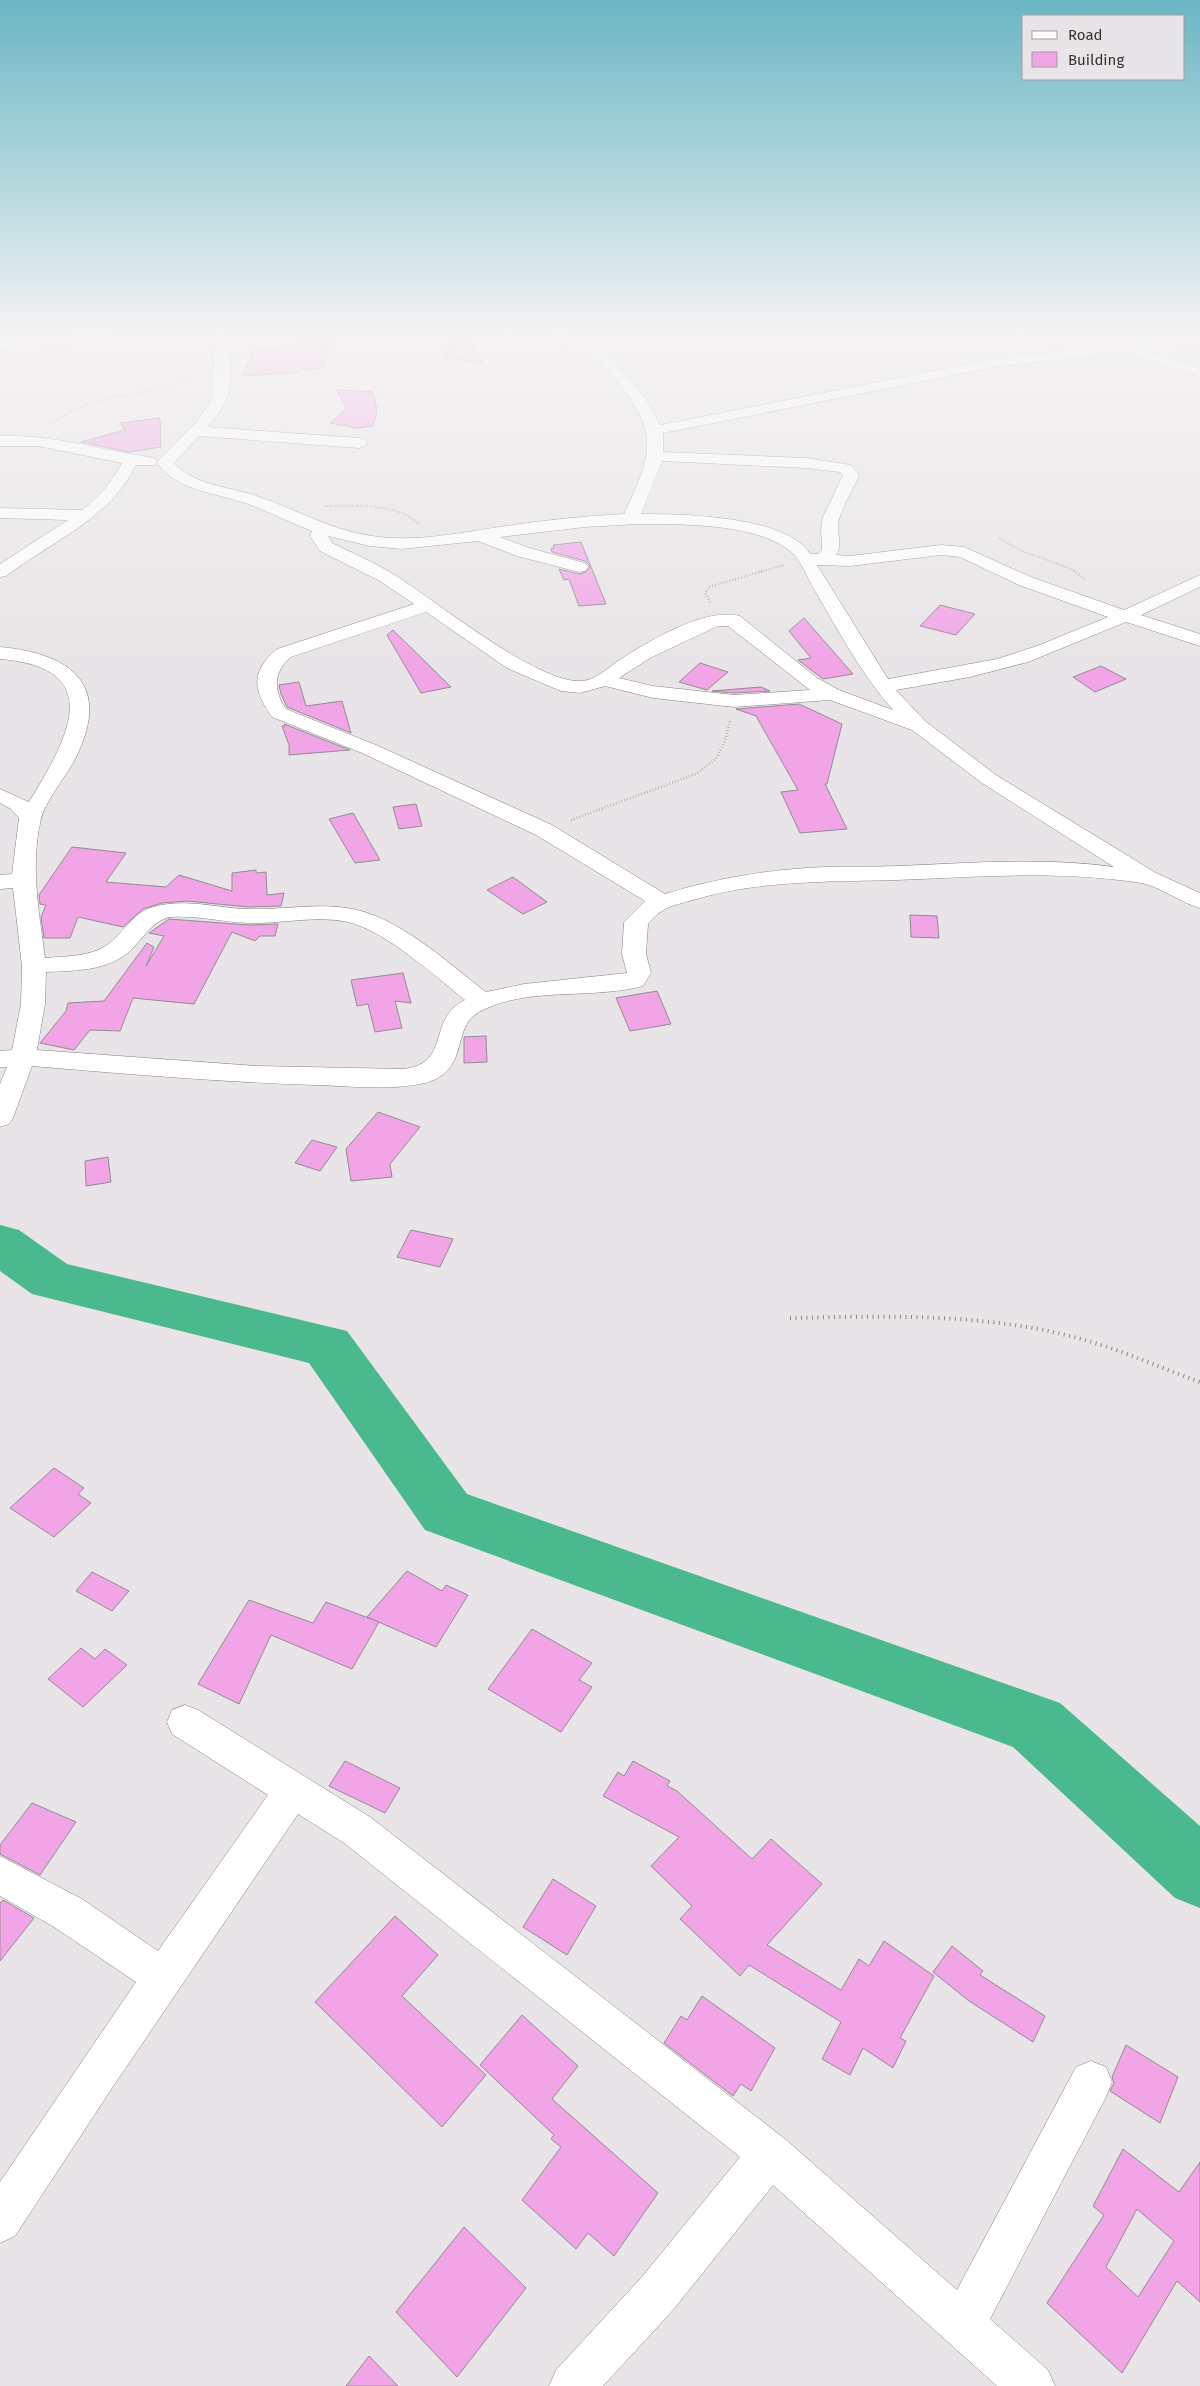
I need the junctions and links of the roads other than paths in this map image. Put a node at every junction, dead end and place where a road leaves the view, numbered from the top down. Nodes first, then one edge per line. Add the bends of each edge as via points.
1 (48, 443) edge
2 (182, 443) edge
3 (657, 443) edge
4 (657, 456) junction
5 (131, 460) junction
6 (165, 463) junction
7 (0, 513) edge
8 (86, 515) junction
9 (631, 518) junction
10 (320, 528) junction
11 (481, 536) junction
12 (814, 559) junction
13 (579, 567) dead end
14 (0, 572) edge
15 (1200, 580) edge
16 (429, 605) junction
17 (1125, 616) junction
18 (1200, 640) edge
19 (0, 653) edge
20 (602, 680) junction
21 (882, 686) junction
22 (832, 694) junction
23 (918, 725) junction
24 (0, 795) edge
25 (30, 817) junction
26 (1148, 878) junction
27 (11, 881) edge
28 (1196, 895) edge
29 (662, 902) junction
30 (34, 966) junction
31 (482, 1000) junction
32 (11, 1058) edge
33 (0, 1118) edge
34 (185, 1722) dead end
35 (294, 1789) junction
36 (0, 1875) edge
37 (164, 1978) junction
38 (1091, 2082) dead end
39 (770, 2154) junction
40 (0, 2222) edge
41 (962, 2326) junction
42 (572, 2386) edge
43 (1032, 2386) edge

1 - 5 street
2 - 6 street
3 - 4 street
4 - 9 street
4 - 12 street via 846,468 851,475 830,522 834,544 831,551
5 - 6 street
5 - 8 street via 119,486
6 - 10 street via 178,476 271,506
7 - 8 street
8 - 14 street via 21,555
9 - 11 street
9 - 12 street via 688,519 758,530 785,539
10 - 11 street via 400,544
10 - 16 street via 319,536 326,547 386,577
11 - 13 street via 523,552
12 - 17 street via 850,561 941,550 964,552 1025,581
12 - 21 street
15 - 17 street
16 - 20 street via 533,674 580,688
16 - 29 street via 284,653 272,661 266,675 270,702 279,713 369,749 544,830
17 - 18 street
17 - 21 street via 1020,658 951,675
19 - 25 street via 20,654 59,668 75,687 80,705 78,727
20 - 22 street via 653,692 734,701
20 - 22 street via 699,626 716,620 733,620 810,682
21 - 23 street
22 - 23 street
23 - 26 street via 989,779
24 - 25 street via 19,804
25 - 27 street
26 - 28 street
26 - 29 street via 1080,870 955,869 897,874 824,874 712,887
27 - 30 street
29 - 31 street via 636,922 634,954 639,973 634,981 529,990
30 - 31 street via 103,956 120,946 145,919 171,910 249,916 329,913 369,922
30 - 32 street via 33,1004
31 - 32 street via 456,1017 441,1064 423,1074 302,1076
32 - 33 street
34 - 35 street
35 - 37 street
35 - 39 street via 357,1830
36 - 37 street via 68,1912
37 - 40 street via 97,2073
38 - 41 street
39 - 41 street
39 - 42 street via 657,2294
41 - 43 street

